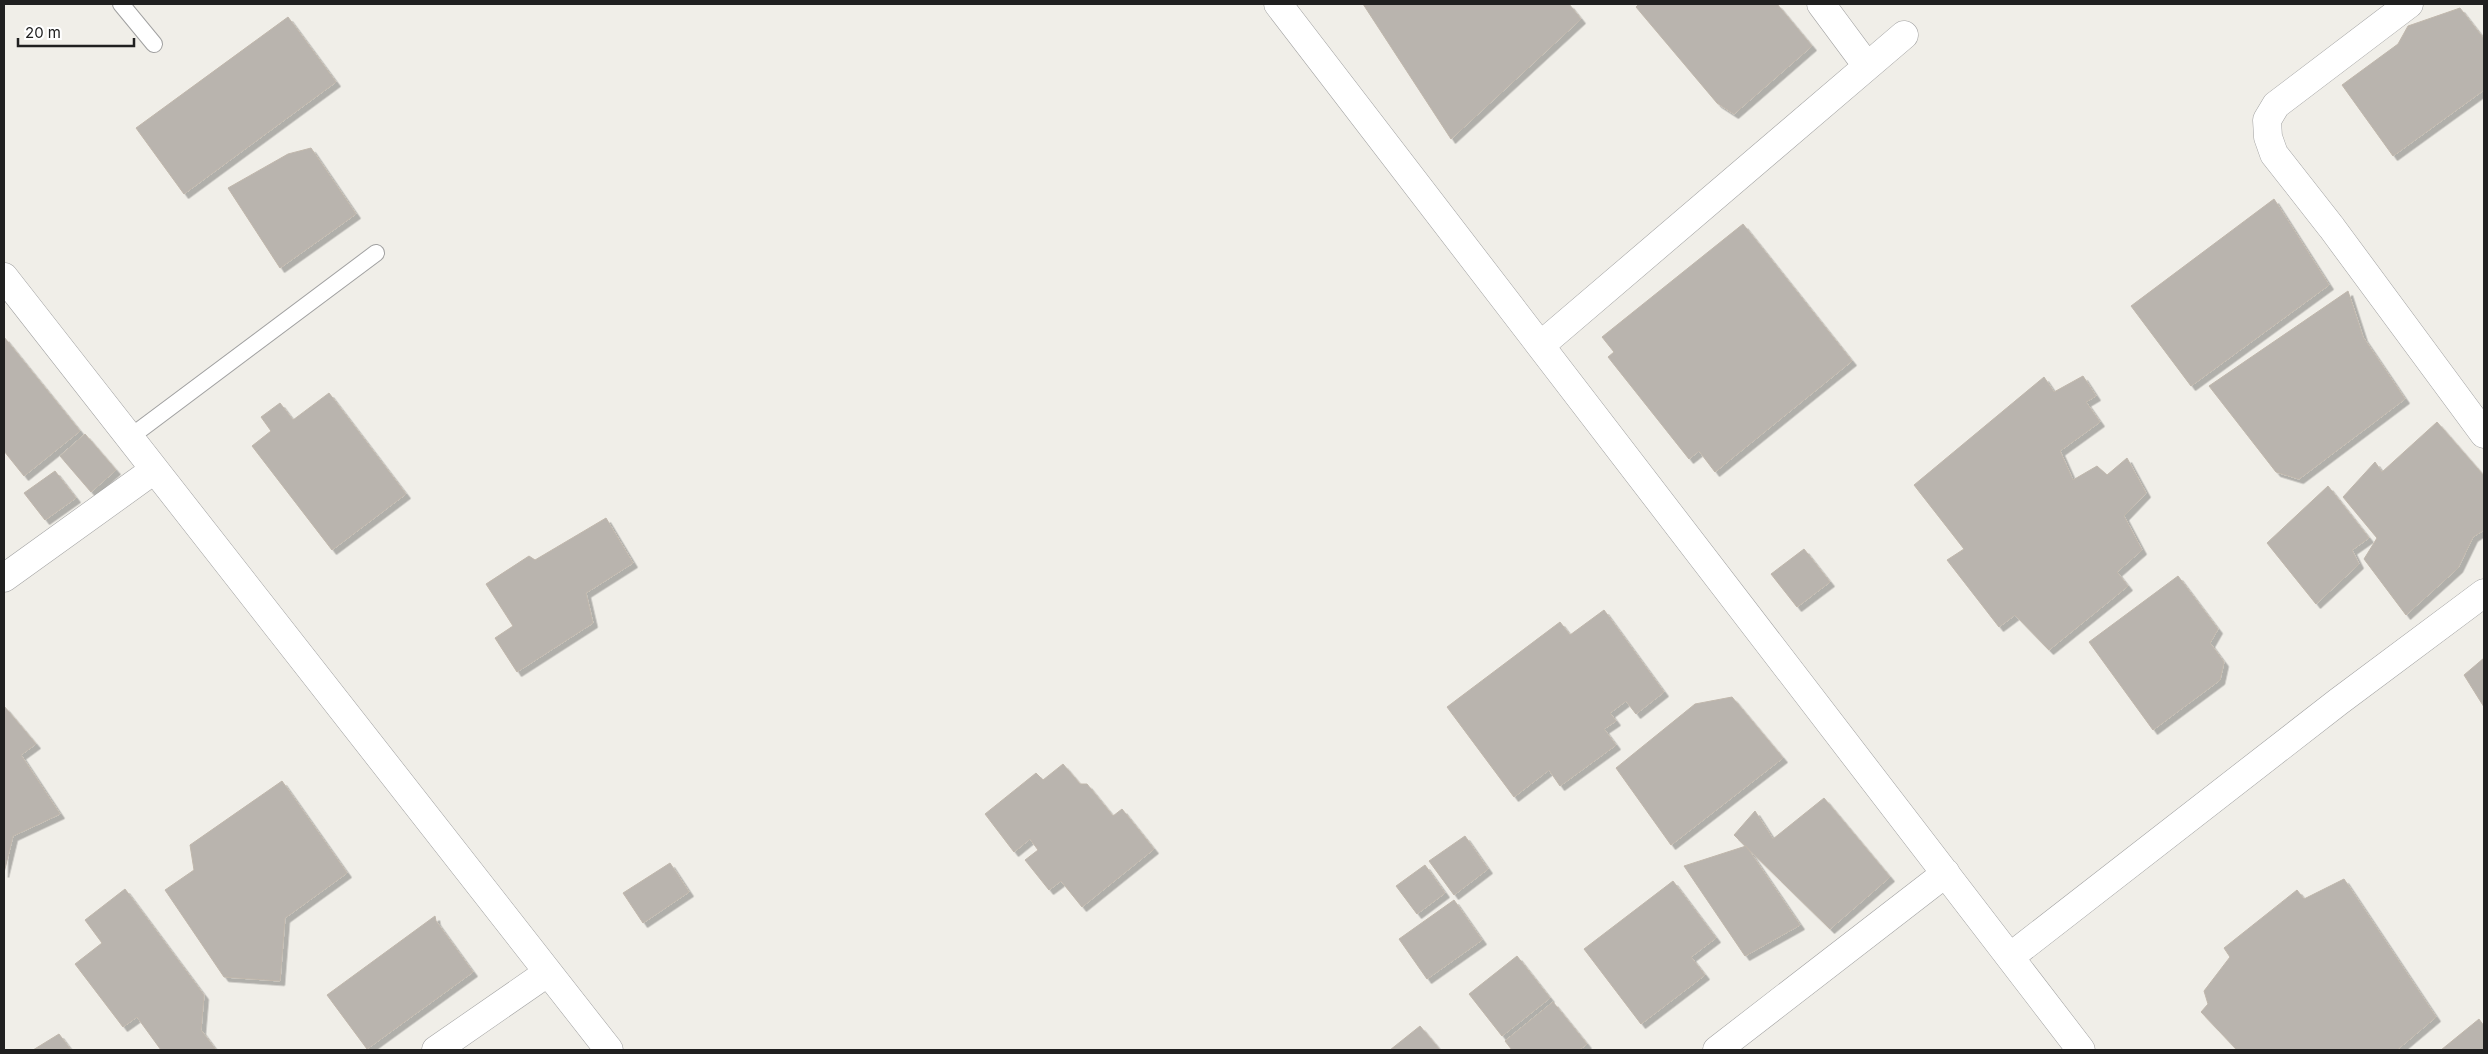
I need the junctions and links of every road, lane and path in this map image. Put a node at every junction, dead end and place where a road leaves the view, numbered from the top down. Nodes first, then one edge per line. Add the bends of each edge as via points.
1 (121, 4) edge
2 (1278, 4) edge
3 (1821, 4) edge
4 (2409, 4) edge
5 (1904, 35) dead end
6 (154, 44) dead end
7 (1867, 66) junction
8 (376, 253) dead end
9 (4, 277) edge
10 (1541, 345) junction
11 (2484, 434) edge
12 (129, 438) junction
13 (154, 470) junction
14 (4, 578) edge
15 (2484, 593) edge
16 (1946, 873) junction
17 (2010, 957) junction
18 (547, 973) junction
19 (436, 1050) edge
20 (609, 1050) edge
21 (1718, 1050) edge
22 (2082, 1050) edge

1 - 6 lane
2 - 10 street
3 - 7 street
4 - 11 street via 2276,105 2266,120 2268,137 2274,154
5 - 7 street
7 - 10 street
8 - 12 lane
9 - 12 street
10 - 16 street
12 - 13 street
13 - 14 street
13 - 18 street
15 - 17 street
16 - 17 street
16 - 21 street
17 - 22 street
18 - 19 street
18 - 20 street

